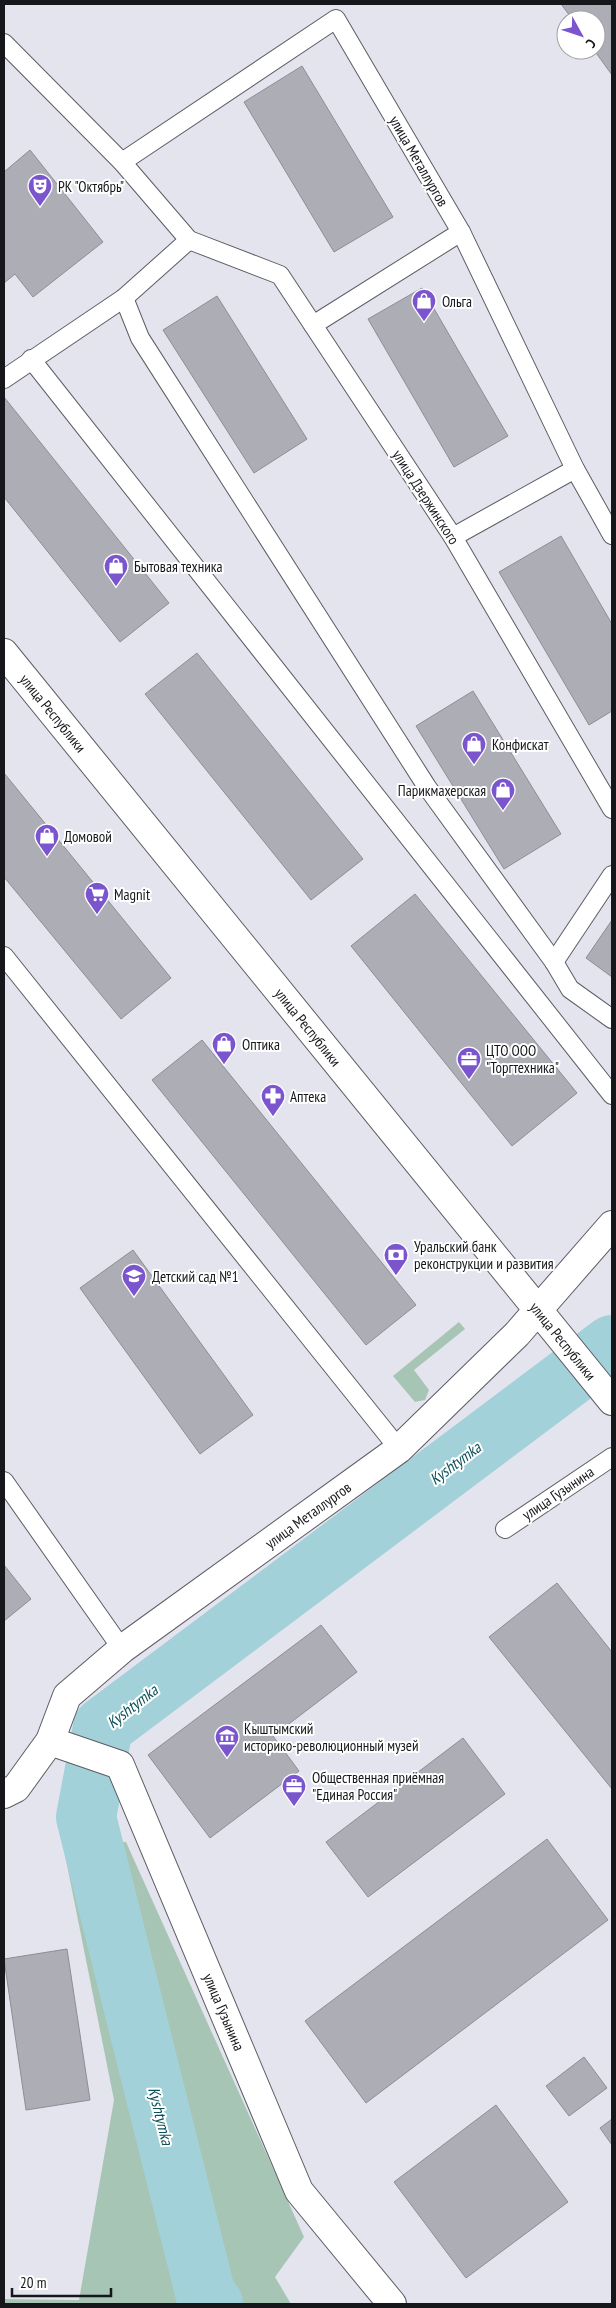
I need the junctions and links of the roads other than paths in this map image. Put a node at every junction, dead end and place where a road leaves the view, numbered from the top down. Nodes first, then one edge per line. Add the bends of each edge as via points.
1 (4, 43) edge
2 (122, 162) junction
3 (461, 232) junction
4 (189, 240) junction
5 (124, 298) junction
6 (313, 325) junction
7 (31, 359) junction
8 (4, 379) edge
9 (575, 469) junction
10 (612, 535) edge
11 (453, 537) junction
12 (4, 653) edge
13 (612, 809) edge
14 (612, 875) edge
15 (4, 956) edge
16 (554, 962) junction
17 (612, 1019) edge
18 (612, 1095) edge
19 (612, 1225) edge
20 (538, 1309) junction
21 (607, 1394) edge
22 (399, 1449) junction
23 (612, 1457) edge
24 (4, 1480) edge
25 (505, 1529) dead end
26 (122, 1649) junction
27 (50, 1741) junction
28 (8, 1789) edge
29 (392, 2304) edge

1 - 2 lane
2 - 3 lane, улица Металлургов via 336,19
2 - 4 lane
3 - 6 lane
3 - 9 lane, улица Металлургов
4 - 5 lane
4 - 6 lane, улица Дзержинского via 280,275
5 - 7 lane
5 - 16 lane via 140,338 427,786
6 - 11 lane, улица Дзержинского
7 - 8 lane
7 - 18 lane
9 - 10 lane, улица Металлургов
9 - 11 lane
11 - 13 lane, улица Дзержинского
12 - 20 street, улица Республики
14 - 16 lane
15 - 22 lane
16 - 17 lane via 570,989
19 - 20 street, улица Металлургов
20 - 21 street, улица Республики
20 - 22 street, улица Металлургов via 517,1334
22 - 26 street, улица Металлургов
23 - 25 lane, улица Гузынина
24 - 26 lane
26 - 27 street, улица Металлургов via 67,1696
27 - 28 street, улица Металлургов
27 - 29 street, улица Гузынина via 120,1765 299,2191

